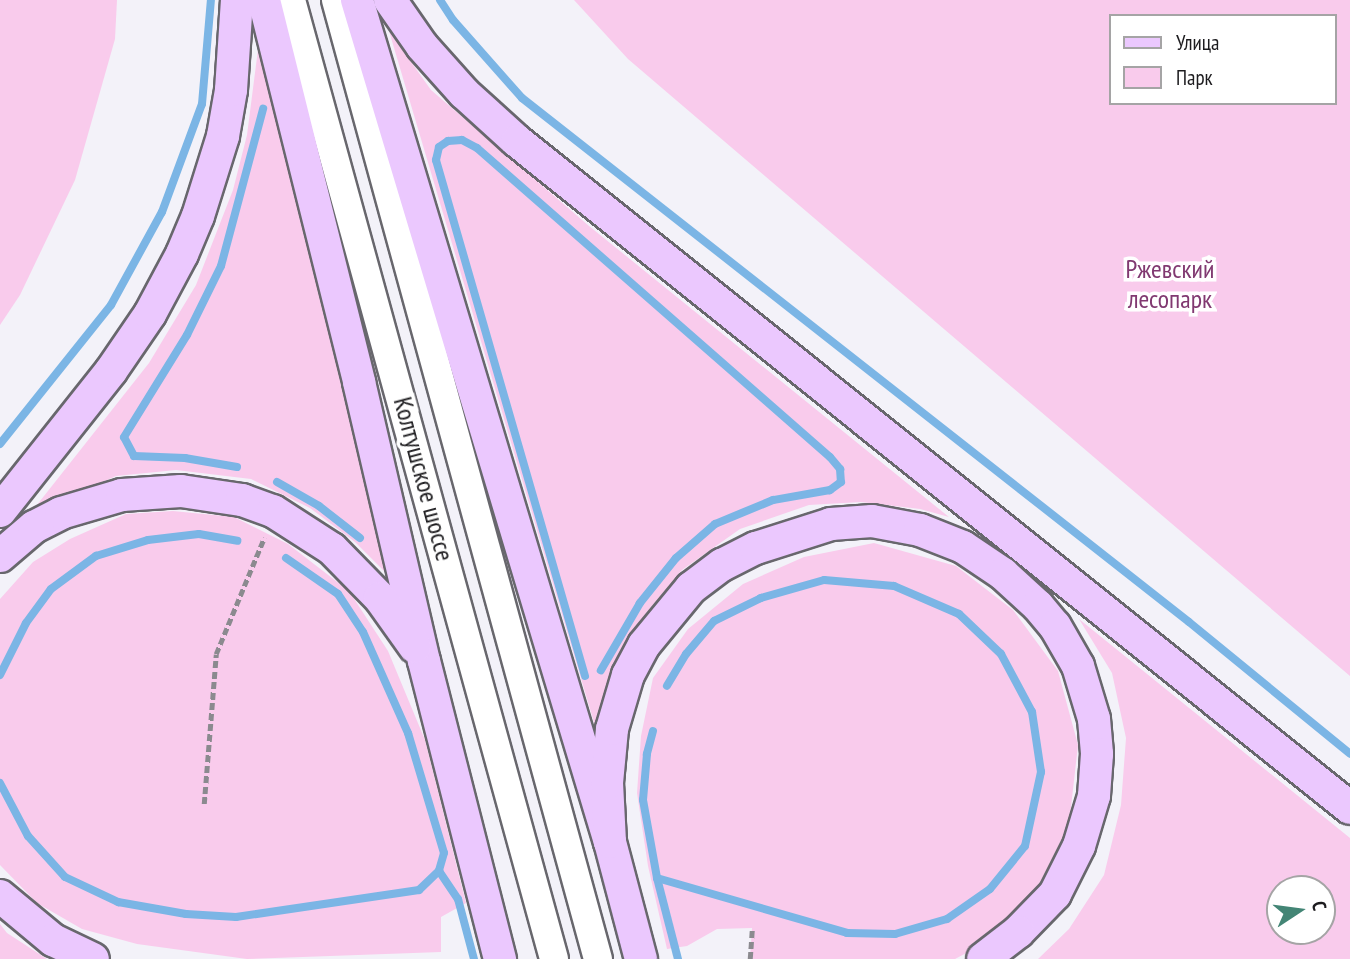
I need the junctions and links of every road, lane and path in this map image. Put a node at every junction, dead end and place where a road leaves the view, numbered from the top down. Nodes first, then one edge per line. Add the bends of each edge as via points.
1 (237, 0) edge
2 (264, 0) edge
3 (291, 0) edge
4 (336, 0) edge
5 (357, 0) edge
6 (390, 0) edge
7 (0, 511) edge
8 (274, 511) junction
9 (0, 556) edge
10 (424, 662) junction
11 (204, 804) dead end
12 (1350, 808) edge
13 (610, 842) junction
14 (0, 896) edge
15 (752, 928) dead end
16 (93, 959) edge
17 (500, 959) edge
18 (554, 959) edge
19 (598, 959) edge
20 (641, 959) edge
21 (750, 959) edge
22 (983, 959) edge

1 - 7 main road via 223,136 182,254 150,314 111,371
2 - 10 main road
3 - 18 main road, Колтушское шоссе
4 - 19 main road, Колтушское шоссе
5 - 13 main road
6 - 12 main road via 422,46 464,93 517,141
8 - 9 main road via 181,491 122,495 61,513 34,527
8 - 10 main road via 359,573
8 - 11 path via 216,654
10 - 17 main road
13 - 20 main road
13 - 22 main road via 607,783 612,729 628,675 644,645 684,595 722,565 831,524 872,521 920,530 963,547 1003,574 1038,606 1078,666 1094,719 1094,796 1079,846 1055,894
14 - 16 main road via 53,940
15 - 21 path

